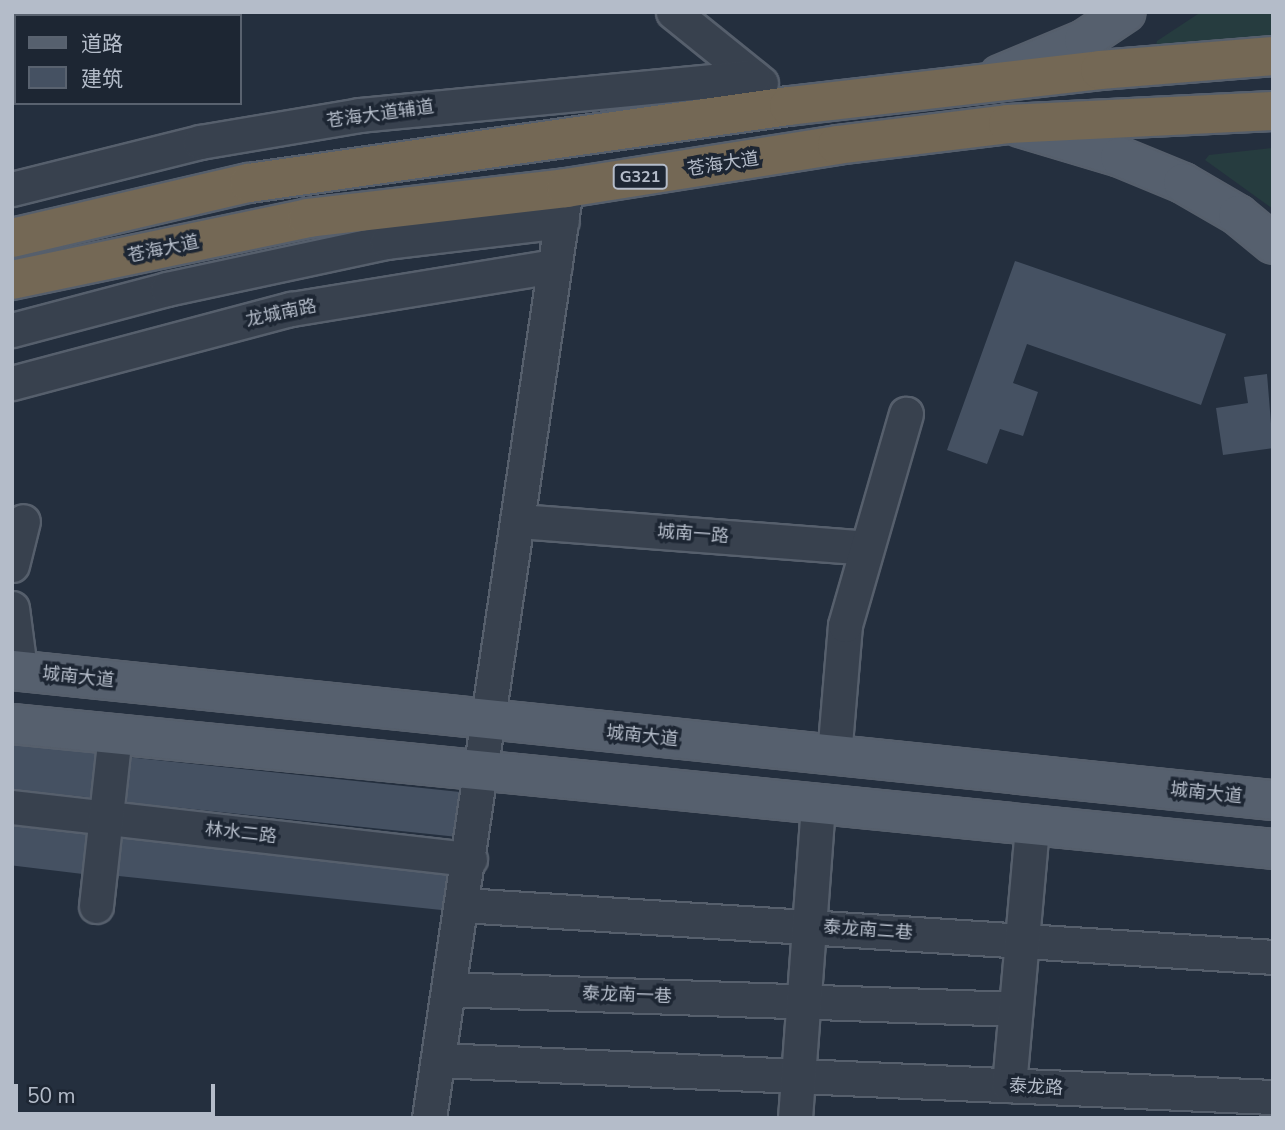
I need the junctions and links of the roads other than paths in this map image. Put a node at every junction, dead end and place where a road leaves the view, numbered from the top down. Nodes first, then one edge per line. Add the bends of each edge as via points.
1 (673, 12) edge
2 (1126, 12) edge
3 (1273, 56) edge
4 (753, 77) junction
5 (969, 86) junction
6 (789, 106) junction
7 (1273, 111) edge
8 (1008, 124) junction
9 (12, 189) edge
10 (564, 204) junction
11 (12, 238) edge
12 (1273, 244) edge
13 (555, 266) junction
14 (12, 280) edge
15 (12, 330) edge
16 (12, 383) edge
17 (906, 414) dead end
18 (23, 521) dead end
19 (519, 521) junction
20 (866, 548) junction
21 (12, 565) edge
22 (12, 608) edge
23 (16, 670) edge
24 (490, 721) junction
25 (12, 724) edge
26 (115, 734) junction
27 (834, 756) junction
28 (484, 771) junction
29 (1273, 800) edge
30 (818, 804) junction
31 (12, 807) edge
32 (106, 818) junction
33 (1032, 825) junction
34 (1273, 849) edge
35 (470, 859) junction
36 (463, 905) junction
37 (96, 906) dead end
38 (809, 926) junction
39 (1021, 940) junction
40 (1273, 957) edge
41 (449, 989) junction
42 (804, 1002) junction
43 (1015, 1009) junction
44 (438, 1060) junction
45 (799, 1077) junction
46 (1010, 1085) junction
47 (1273, 1097) edge
48 (429, 1118) edge
49 (795, 1118) edge

1 - 4 street
2 - 5 main road via 1084,40
3 - 5 highway
4 - 6 street
4 - 9 street, 苍海大道辅道 via 359,115 200,142
5 - 6 highway
6 - 11 highway via 249,183
7 - 8 highway, 苍海大道 / G321
8 - 10 highway, 苍海大道 / G321
8 - 12 main road via 1074,141 1183,183 1238,215
10 - 13 street
10 - 14 highway, 苍海大道 / G321 via 308,218
10 - 15 street via 167,289
13 - 16 street, 龙城南路 via 291,309
13 - 19 street
17 - 20 street
18 - 21 street
19 - 20 street, 城南一路
19 - 24 street
20 - 27 street via 845,625
22 - 23 street
23 - 24 main road, 城南大道
24 - 27 main road, 城南大道
24 - 28 street
25 - 26 main road
26 - 28 main road
26 - 32 street
27 - 29 main road, 城南大道
28 - 30 main road
28 - 35 street
30 - 33 main road
30 - 38 street
31 - 32 street, 林水二路
32 - 35 street, 林水二路
32 - 37 street
33 - 34 main road
33 - 39 street
35 - 36 street
36 - 38 street, 泰龙南二巷
36 - 41 street
38 - 39 street, 泰龙南二巷
38 - 42 street
39 - 40 street, 泰龙南二巷
39 - 43 street
41 - 42 street, 泰龙南一巷
41 - 44 street
42 - 43 street, 泰龙南一巷
42 - 45 street
43 - 46 street
44 - 45 street, 泰龙路
44 - 48 street
45 - 46 street, 泰龙路
45 - 49 street
46 - 47 street, 泰龙路

